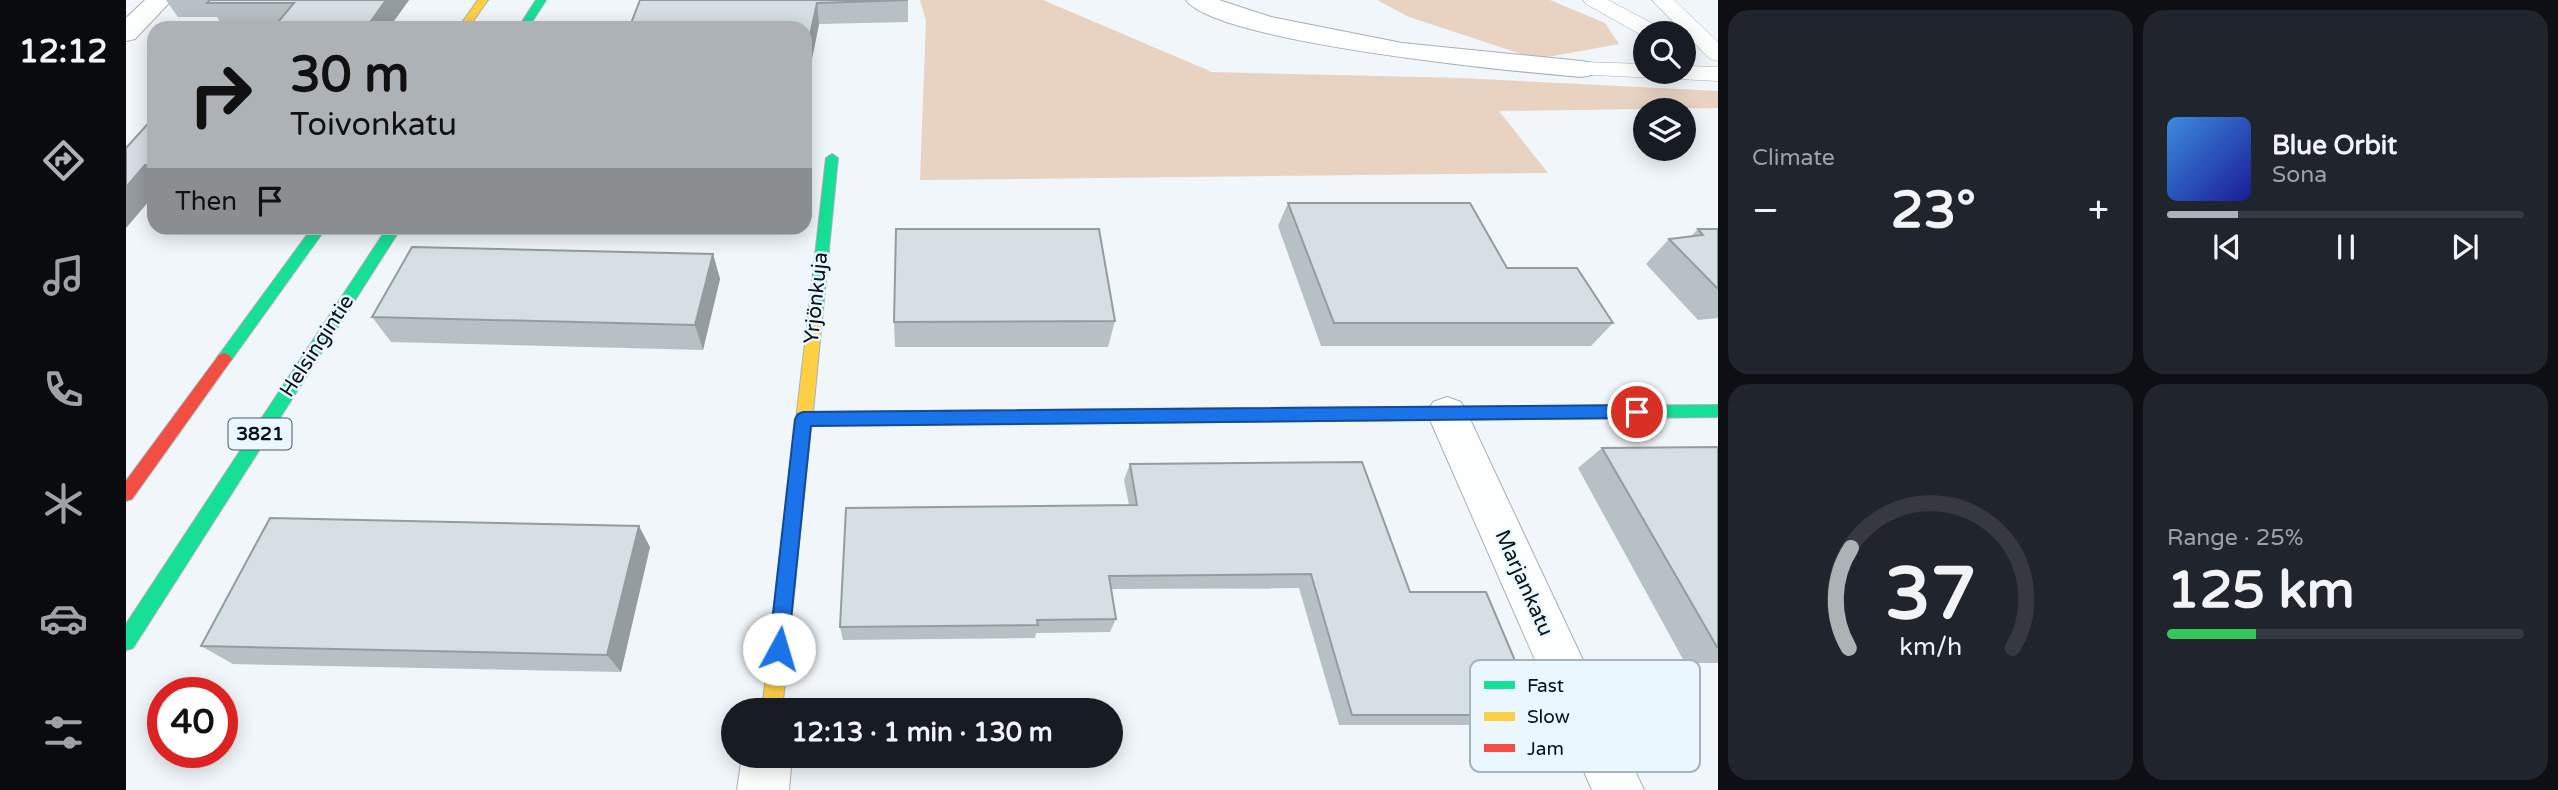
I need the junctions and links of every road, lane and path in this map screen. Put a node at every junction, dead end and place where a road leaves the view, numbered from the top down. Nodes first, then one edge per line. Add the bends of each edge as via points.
1 (159, 0) edge
2 (483, 0) edge
3 (541, 0) edge
4 (1199, 0) edge
5 (1593, 0) edge
6 (1662, 0) edge
7 (468, 21) edge
8 (528, 21) edge
9 (1633, 22) edge
10 (126, 33) edge
11 (1696, 44) edge
12 (1714, 50) edge
13 (1582, 69) joint
14 (1633, 71) edge
15 (1696, 73) edge
16 (1718, 74) edge
17 (832, 158) dead end
18 (314, 235) edge
19 (389, 235) edge
20 (1718, 411) edge
21 (1447, 413) junction
22 (803, 419) junction
23 (126, 494) edge
24 (126, 641) edge
25 (1559, 660) edge
26 (773, 698) edge
27 (766, 768) edge
28 (1610, 772) edge
29 (763, 790) edge
30 (1618, 790) edge

1 - 10 street
2 - 7 street
3 - 8 street
4 - 13 street via 1263,23 1381,47 1473,61
5 - 9 lane
6 - 12 lane
11 - 12 lane
13 - 14 lane
15 - 16 lane
17 - 22 street, Yrjönkuja
18 - 23 street
19 - 24 street, Helsingintie / 3821
20 - 21 street
21 - 22 street
21 - 25 street, Marjankatu
22 - 26 street, Yrjönkuja
27 - 29 street
28 - 30 street, Marjankatu

